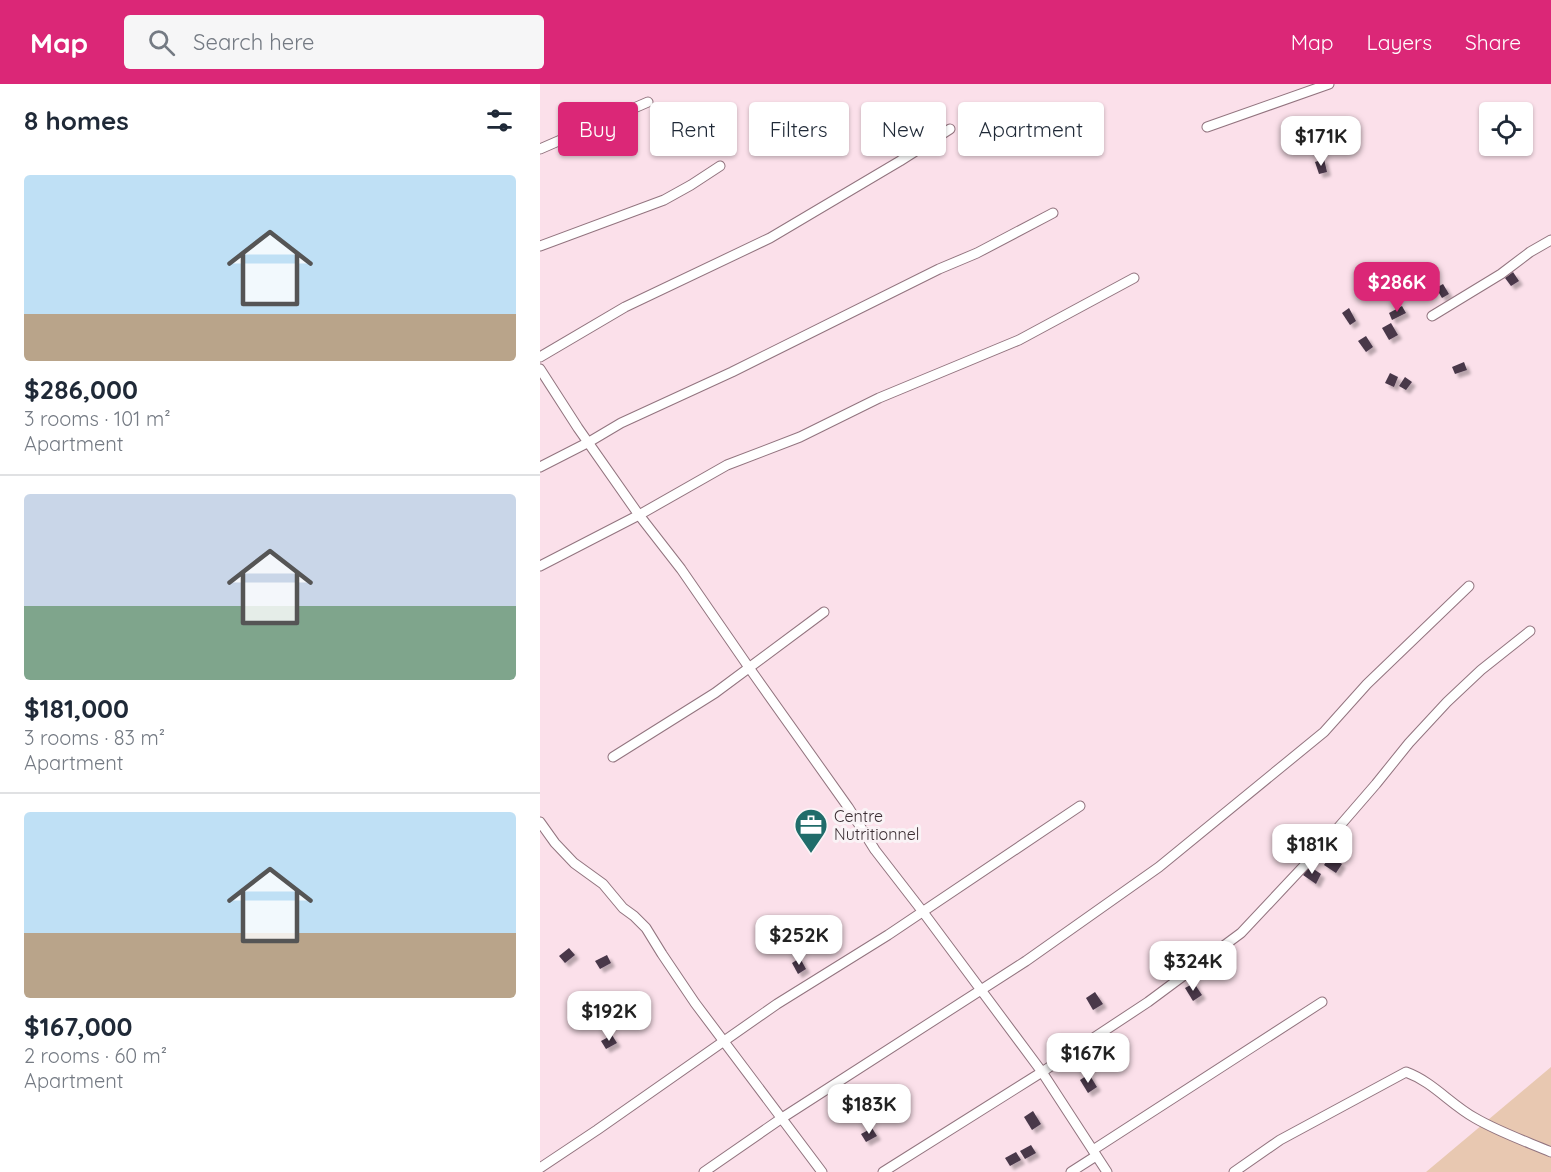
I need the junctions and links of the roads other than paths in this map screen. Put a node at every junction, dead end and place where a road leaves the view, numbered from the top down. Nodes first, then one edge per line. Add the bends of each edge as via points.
1 (1329, 84) edge
2 (648, 102) dead end
3 (1207, 127) dead end
4 (951, 129) dead end
5 (540, 149) edge
6 (720, 166) dead end
7 (1053, 213) dead end
8 (1551, 240) edge
9 (540, 246) edge
10 (1134, 278) dead end
11 (1432, 316) dead end
12 (540, 357) edge
13 (540, 369) edge
14 (589, 442) junction
15 (540, 467) edge
16 (639, 515) junction
17 (540, 566) edge
18 (1469, 586) dead end
19 (824, 612) dead end
20 (1530, 631) dead end
21 (750, 669) junction
22 (613, 757) dead end
23 (1080, 806) dead end
24 (540, 822) edge
25 (923, 912) junction
26 (981, 991) junction
27 (1322, 1002) dead end
28 (723, 1041) junction
29 (1042, 1072) junction
30 (782, 1118) junction
31 (1551, 1152) edge
32 (1095, 1153) junction
33 (540, 1168) edge
34 (704, 1172) edge
35 (822, 1172) edge
36 (883, 1172) edge
37 (1071, 1172) edge
38 (1107, 1172) edge
39 (1234, 1172) edge

1 - 3 street
2 - 5 street
4 - 12 street via 770,238 625,307
6 - 9 street via 664,200
7 - 14 street
8 - 11 street
10 - 16 street via 1018,340 727,465
13 - 14 street
14 - 15 street
14 - 16 street
16 - 17 street
16 - 21 street
18 - 26 street via 1366,684 1324,732 1159,867
19 - 21 street
20 - 29 street via 1447,702 1241,933 1148,1002
21 - 22 street
21 - 25 street via 875,850
23 - 25 street
24 - 28 street via 574,863 603,884 646,928
25 - 26 street
25 - 28 street
26 - 29 street
26 - 30 street
27 - 32 street
28 - 30 street
28 - 33 street
29 - 32 street
29 - 36 street
30 - 34 street
30 - 35 street
31 - 39 street via 1473,1117 1420,1077 1406,1072 1280,1140
32 - 37 street
32 - 38 street

